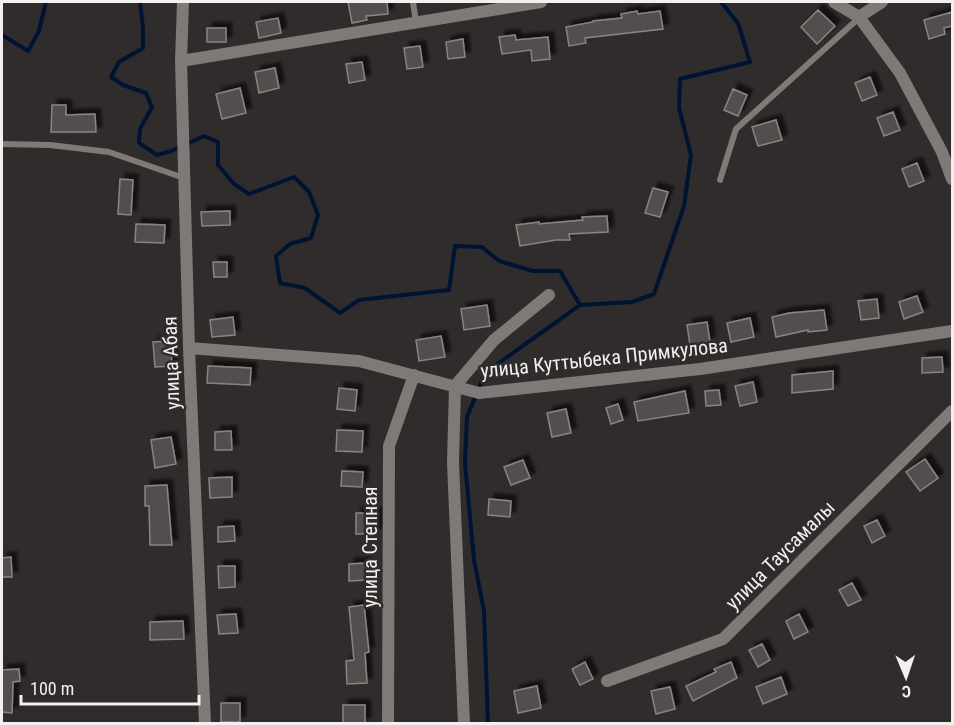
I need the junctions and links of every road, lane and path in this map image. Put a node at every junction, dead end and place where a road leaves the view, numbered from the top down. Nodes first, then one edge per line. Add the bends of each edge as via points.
1 (183, 2) edge
2 (413, 2) edge
3 (541, 2) edge
4 (834, 2) edge
5 (882, 2) edge
6 (859, 17) junction
7 (416, 22) junction
8 (182, 61) junction
9 (2, 144) edge
10 (947, 151) edge
11 (184, 178) junction
12 (952, 179) edge
13 (720, 180) dead end
14 (549, 295) dead end
15 (952, 331) edge
16 (189, 348) junction
17 (414, 375) junction
18 (455, 386) junction
19 (952, 411) edge
20 (607, 681) dead end
21 (205, 723) edge
22 (388, 723) edge
23 (464, 723) edge

1 - 8 street, улица Абая
2 - 7 lane
3 - 7 street
4 - 6 street
5 - 6 street
6 - 10 street via 900,73
6 - 13 lane via 736,129
7 - 8 street
8 - 11 street, улица Абая
9 - 11 lane via 109,152
10 - 12 street
11 - 16 street, улица Абая
14 - 18 street via 494,340
15 - 18 street, улица Куттыбека Примкулова via 688,371 479,393
16 - 17 street, улица Куттыбека Примкулова via 359,361
16 - 21 street, улица Абая
17 - 18 street, улица Куттыбека Примкулова
17 - 22 street, улица Степная via 389,446
18 - 23 street via 453,474
19 - 20 street, улица Таусамалы via 723,639

